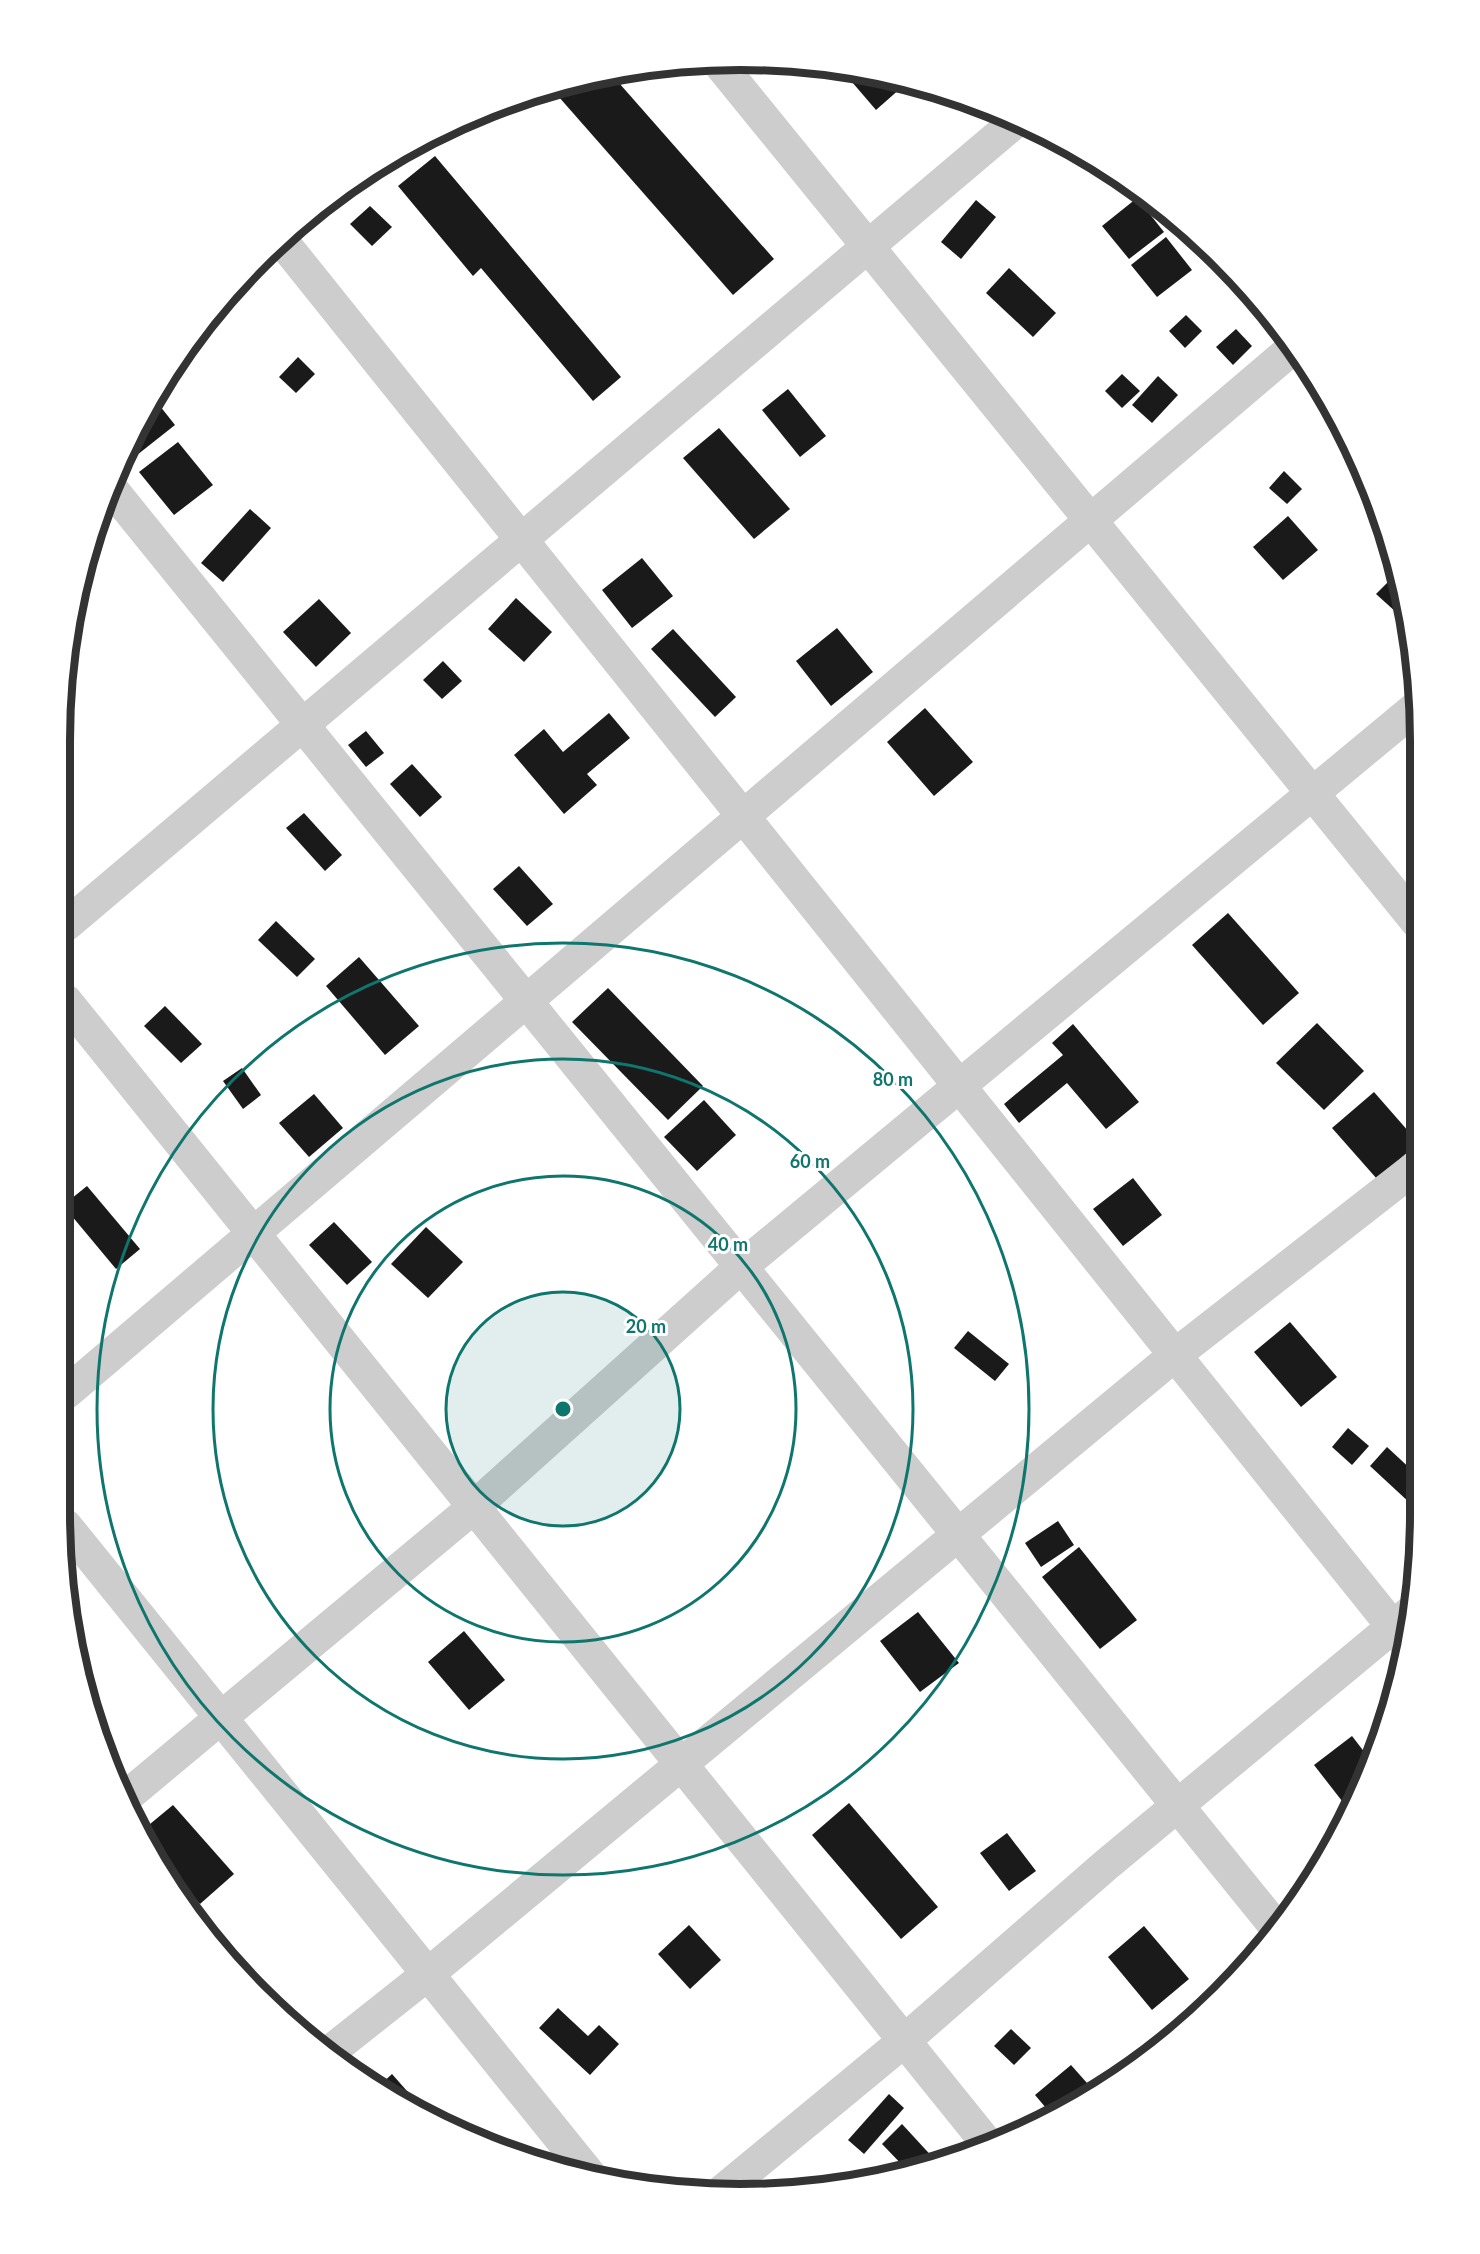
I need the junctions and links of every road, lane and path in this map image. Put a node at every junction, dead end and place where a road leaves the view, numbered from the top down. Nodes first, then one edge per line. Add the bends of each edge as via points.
1 (725, 71) edge
2 (1009, 127) edge
3 (868, 246) junction
4 (287, 248) edge
5 (1287, 354) edge
6 (117, 495) edge
7 (1091, 520) junction
8 (522, 539) junction
9 (1409, 713) edge
10 (302, 724) junction
11 (1313, 793) junction
12 (744, 816) junction
13 (1410, 912) edge
14 (70, 922) edge
15 (526, 1001) junction
16 (70, 1006) edge
17 (959, 1086) junction
18 (1410, 1172) edge
19 (254, 1233) junction
20 (741, 1267) junction
21 (1175, 1355) junction
22 (70, 1390) edge
23 (474, 1508) junction
24 (71, 1532) edge
25 (958, 1535) junction
26 (1401, 1623) edge
27 (1399, 1631) edge
28 (222, 1717) junction
29 (681, 1764) junction
30 (132, 1792) edge
31 (1178, 1806) junction
32 (1271, 1921) edge
33 (428, 1974) junction
34 (904, 2041) junction
35 (335, 2047) edge
36 (983, 2138) edge
37 (581, 2164) edge
38 (731, 2184) edge

1 - 3 street
2 - 3 street
3 - 7 street
3 - 8 street
4 - 8 street
5 - 7 street
6 - 10 street
7 - 11 street
7 - 12 street
8 - 10 street
8 - 12 street
9 - 11 street
10 - 14 street
10 - 15 street
11 - 13 street
11 - 17 street
12 - 15 street
12 - 17 street
15 - 19 street
15 - 20 street
16 - 19 street
17 - 20 street
17 - 21 street
18 - 21 street
19 - 22 street
19 - 23 street
20 - 23 street
20 - 25 street
21 - 25 street
21 - 26 street
23 - 28 street
23 - 29 street
24 - 28 street
25 - 29 street
25 - 31 street
27 - 31 street
28 - 30 street
28 - 33 street
29 - 33 street
29 - 34 street
31 - 32 street
31 - 34 street
33 - 35 street
33 - 37 street
34 - 36 street
34 - 38 street

